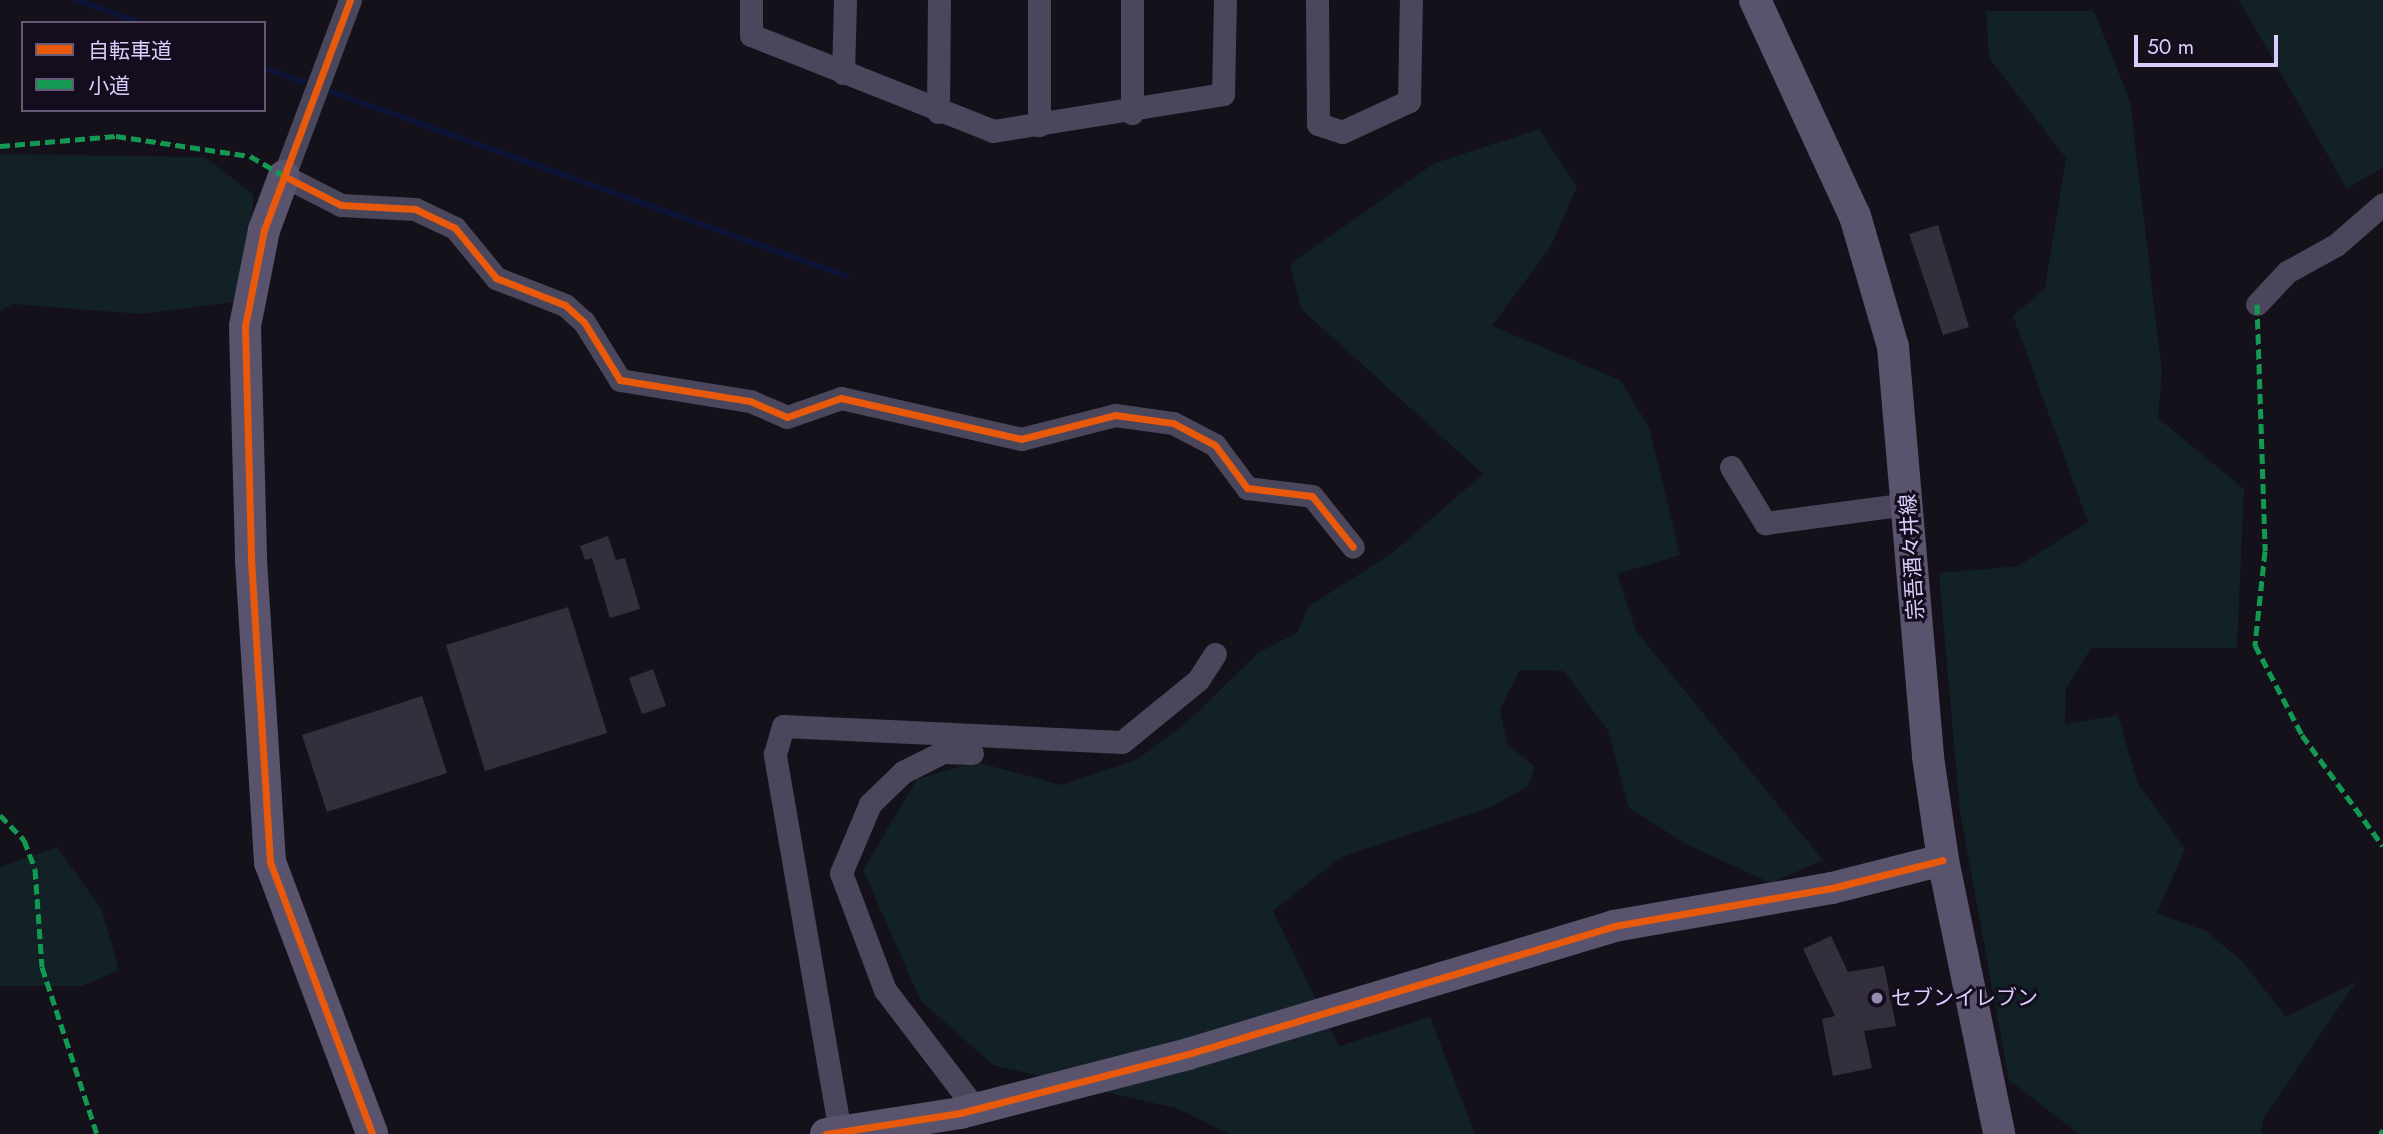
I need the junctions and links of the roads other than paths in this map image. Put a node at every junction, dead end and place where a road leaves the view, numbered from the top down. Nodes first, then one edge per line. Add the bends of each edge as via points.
1 (350, 0) edge
2 (751, 0) edge
3 (845, 0) edge
4 (939, 0) edge
5 (1039, 0) edge
6 (1132, 0) edge
7 (1225, 0) edge
8 (1317, 0) edge
9 (1411, 0) edge
10 (1755, 0) edge
11 (843, 73) junction
12 (938, 112) junction
13 (1132, 113) junction
14 (1039, 125) junction
15 (284, 176) junction
16 (2383, 204) edge
17 (2257, 304) dead end
18 (1731, 467) dead end
19 (1908, 505) junction
20 (1353, 547) dead end
21 (1214, 654) dead end
22 (972, 753) dead end
23 (1942, 860) junction
24 (975, 1108) junction
25 (833, 1133) edge
26 (372, 1134) edge
27 (1999, 1134) edge

1 - 15 street
2 - 11 street via 751,35
3 - 11 street
4 - 12 street
5 - 14 street
6 - 13 street
7 - 13 street via 1223,94
8 - 9 street via 1318,124 1342,132 1409,101
10 - 19 street, 宗吾酒々井線 via 1828,152 1877,284 1901,405
11 - 12 street
12 - 14 street via 993,131
13 - 14 street
15 - 20 street via 341,205 415,209 455,228 496,278 565,305 584,323 620,380 750,401 787,417 841,398 1021,439 1115,415 1173,423 1215,445 1247,488 1312,496
15 - 26 street via 264,230 245,326 270,862
16 - 17 street via 2336,245 2287,272
18 - 19 street via 1765,523
19 - 23 street, 宗吾酒々井線
21 - 25 street via 1198,680 1122,742 783,726 775,754
22 - 24 street via 943,752 895,780 870,804 841,873 885,989
23 - 24 street via 1832,888 1614,926 1188,1054
23 - 27 street, 宗吾酒々井線
24 - 25 street

